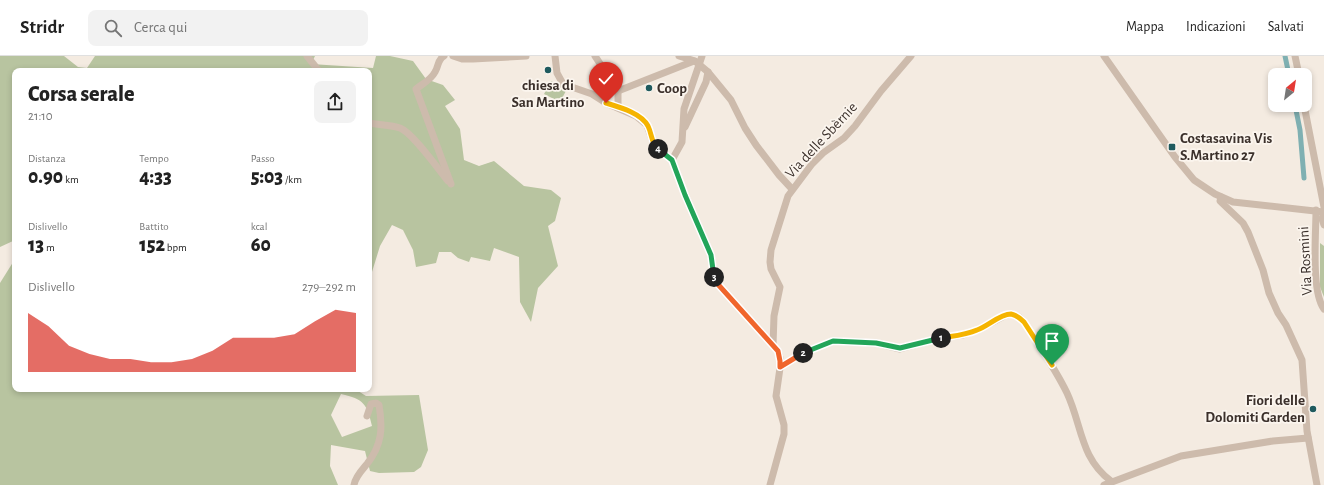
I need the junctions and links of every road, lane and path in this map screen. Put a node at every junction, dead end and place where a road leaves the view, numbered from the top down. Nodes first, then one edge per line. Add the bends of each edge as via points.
1 (307, 56) edge
2 (444, 56) edge
3 (453, 56) edge
4 (526, 56) edge
5 (555, 56) edge
6 (595, 56) edge
7 (679, 56) edge
8 (702, 56) edge
9 (911, 56) edge
10 (1104, 56) edge
11 (1295, 56) edge
12 (486, 57) edge
13 (697, 62) junction
14 (317, 68) edge
15 (1297, 68) edge
16 (708, 72) junction
17 (618, 91) junction
18 (618, 107) junction
19 (1305, 112) edge
20 (372, 124) edge
21 (683, 133) junction
22 (672, 160) junction
23 (792, 189) junction
24 (1221, 197) junction
25 (1323, 203) edge
26 (1316, 210) junction
27 (1324, 213) edge
28 (1324, 225) edge
29 (1324, 309) edge
30 (773, 345) junction
31 (780, 367) junction
32 (367, 416) dead end
33 (1308, 438) junction
34 (1111, 481) junction
35 (354, 485) edge
36 (770, 485) edge
37 (1104, 485) edge
38 (1317, 485) edge

1 - 14 street
2 - 20 street via 438,61 436,72 431,78 416,89 451,184 432,163 429,154 401,129
3 - 12 street via 462,59
4 - 12 street
5 - 18 street via 557,73 563,84
6 - 17 street
7 - 13 street
8 - 13 street
9 - 23 street, Via delle Sbèrnie via 881,90 855,126 844,138 823,153
10 - 24 street via 1185,170 1194,180
11 - 15 street
13 - 16 street
13 - 17 street
13 - 21 street via 684,109
16 - 21 street
16 - 23 street via 732,100 756,145
17 - 18 street
18 - 22 street via 647,125 654,145
19 - 25 street
21 - 22 street
22 - 30 street via 711,255 715,281
23 - 30 street, Via delle Sbèrnie via 771,250 771,270 780,287 774,316
24 - 26 street via 1242,204
24 - 33 street via 1220,201 1243,223 1248,232 1263,270 1268,294 1302,360
25 - 26 street
26 - 27 street
26 - 29 street, Via Rosmini via 1316,285 1318,298
27 - 28 street
30 - 31 street via 780,357
31 - 34 street via 805,352 833,341 876,343 900,348 963,335 1012,314 1024,322 1052,365 1068,394 1089,458
31 - 36 street via 776,396 784,434
32 - 35 street via 371,404 379,405 381,437 374,455
33 - 34 street via 1181,456
33 - 38 street
34 - 37 street

